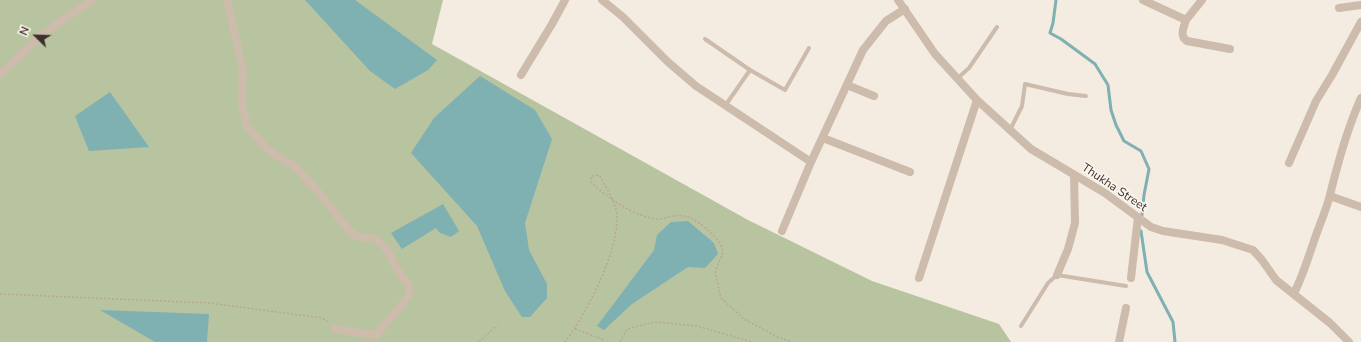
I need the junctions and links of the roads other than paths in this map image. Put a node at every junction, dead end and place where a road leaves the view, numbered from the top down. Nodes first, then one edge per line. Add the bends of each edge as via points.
1 (93, 0) edge
2 (227, 0) edge
3 (565, 0) edge
4 (602, 0) edge
5 (898, 0) edge
6 (1143, 0) edge
7 (1202, 0) edge
8 (1361, 5) edge
9 (1339, 8) dead end
10 (905, 9) junction
11 (1186, 20) junction
12 (1361, 22) edge
13 (997, 27) dead end
14 (705, 39) dead end
15 (810, 48) dead end
16 (1230, 49) dead end
17 (750, 70) junction
18 (0, 74) edge
19 (521, 75) dead end
20 (958, 78) junction
21 (847, 85) junction
22 (874, 96) dead end
23 (1086, 96) dead end
24 (1361, 98) edge
25 (977, 100) junction
26 (725, 106) junction
27 (1010, 131) junction
28 (823, 138) junction
29 (811, 162) junction
30 (1289, 163) dead end
31 (910, 172) dead end
32 (1074, 174) junction
33 (1330, 196) junction
34 (1361, 208) edge
35 (1138, 217) junction
36 (782, 231) dead end
37 (1057, 275) junction
38 (919, 278) dead end
39 (1131, 278) dead end
40 (1126, 286) dead end
41 (1294, 293) junction
42 (1126, 308) dead end
43 (1021, 326) dead end
44 (335, 329) road end
45 (1120, 342) edge
46 (1349, 342) edge

1 - 18 street via 41,36 16,62
2 - 44 street via 243,70 242,103 247,126 267,149 295,167 355,237 369,237 384,245 410,290 408,297 376,335
3 - 19 street
4 - 26 street via 696,86
5 - 10 street, Thukha Street
6 - 11 street
7 - 11 street
8 - 9 street
10 - 20 street, Thukha Street via 936,54
10 - 21 street via 886,21 872,37
11 - 16 street via 1182,35 1184,40
12 - 30 street via 1316,102
13 - 20 lane via 969,68
14 - 17 lane
15 - 17 lane via 785,90
17 - 26 lane
20 - 25 street, Thukha Street
21 - 22 street
21 - 28 street
23 - 27 lane via 1025,84 1022,106
24 - 33 street via 1332,180
25 - 27 street, Thukha Street
25 - 38 street
26 - 29 street
27 - 32 street, Thukha Street via 1030,149
28 - 29 street
28 - 31 street
29 - 36 street
32 - 35 street, Thukha Street
32 - 37 street via 1075,223
33 - 34 street
33 - 41 street
35 - 39 street
35 - 41 street, Thukha Street via 1163,231 1222,240 1252,250 1276,280
37 - 40 lane
37 - 43 lane via 1048,283
41 - 46 street, Thukha Street
42 - 45 street

